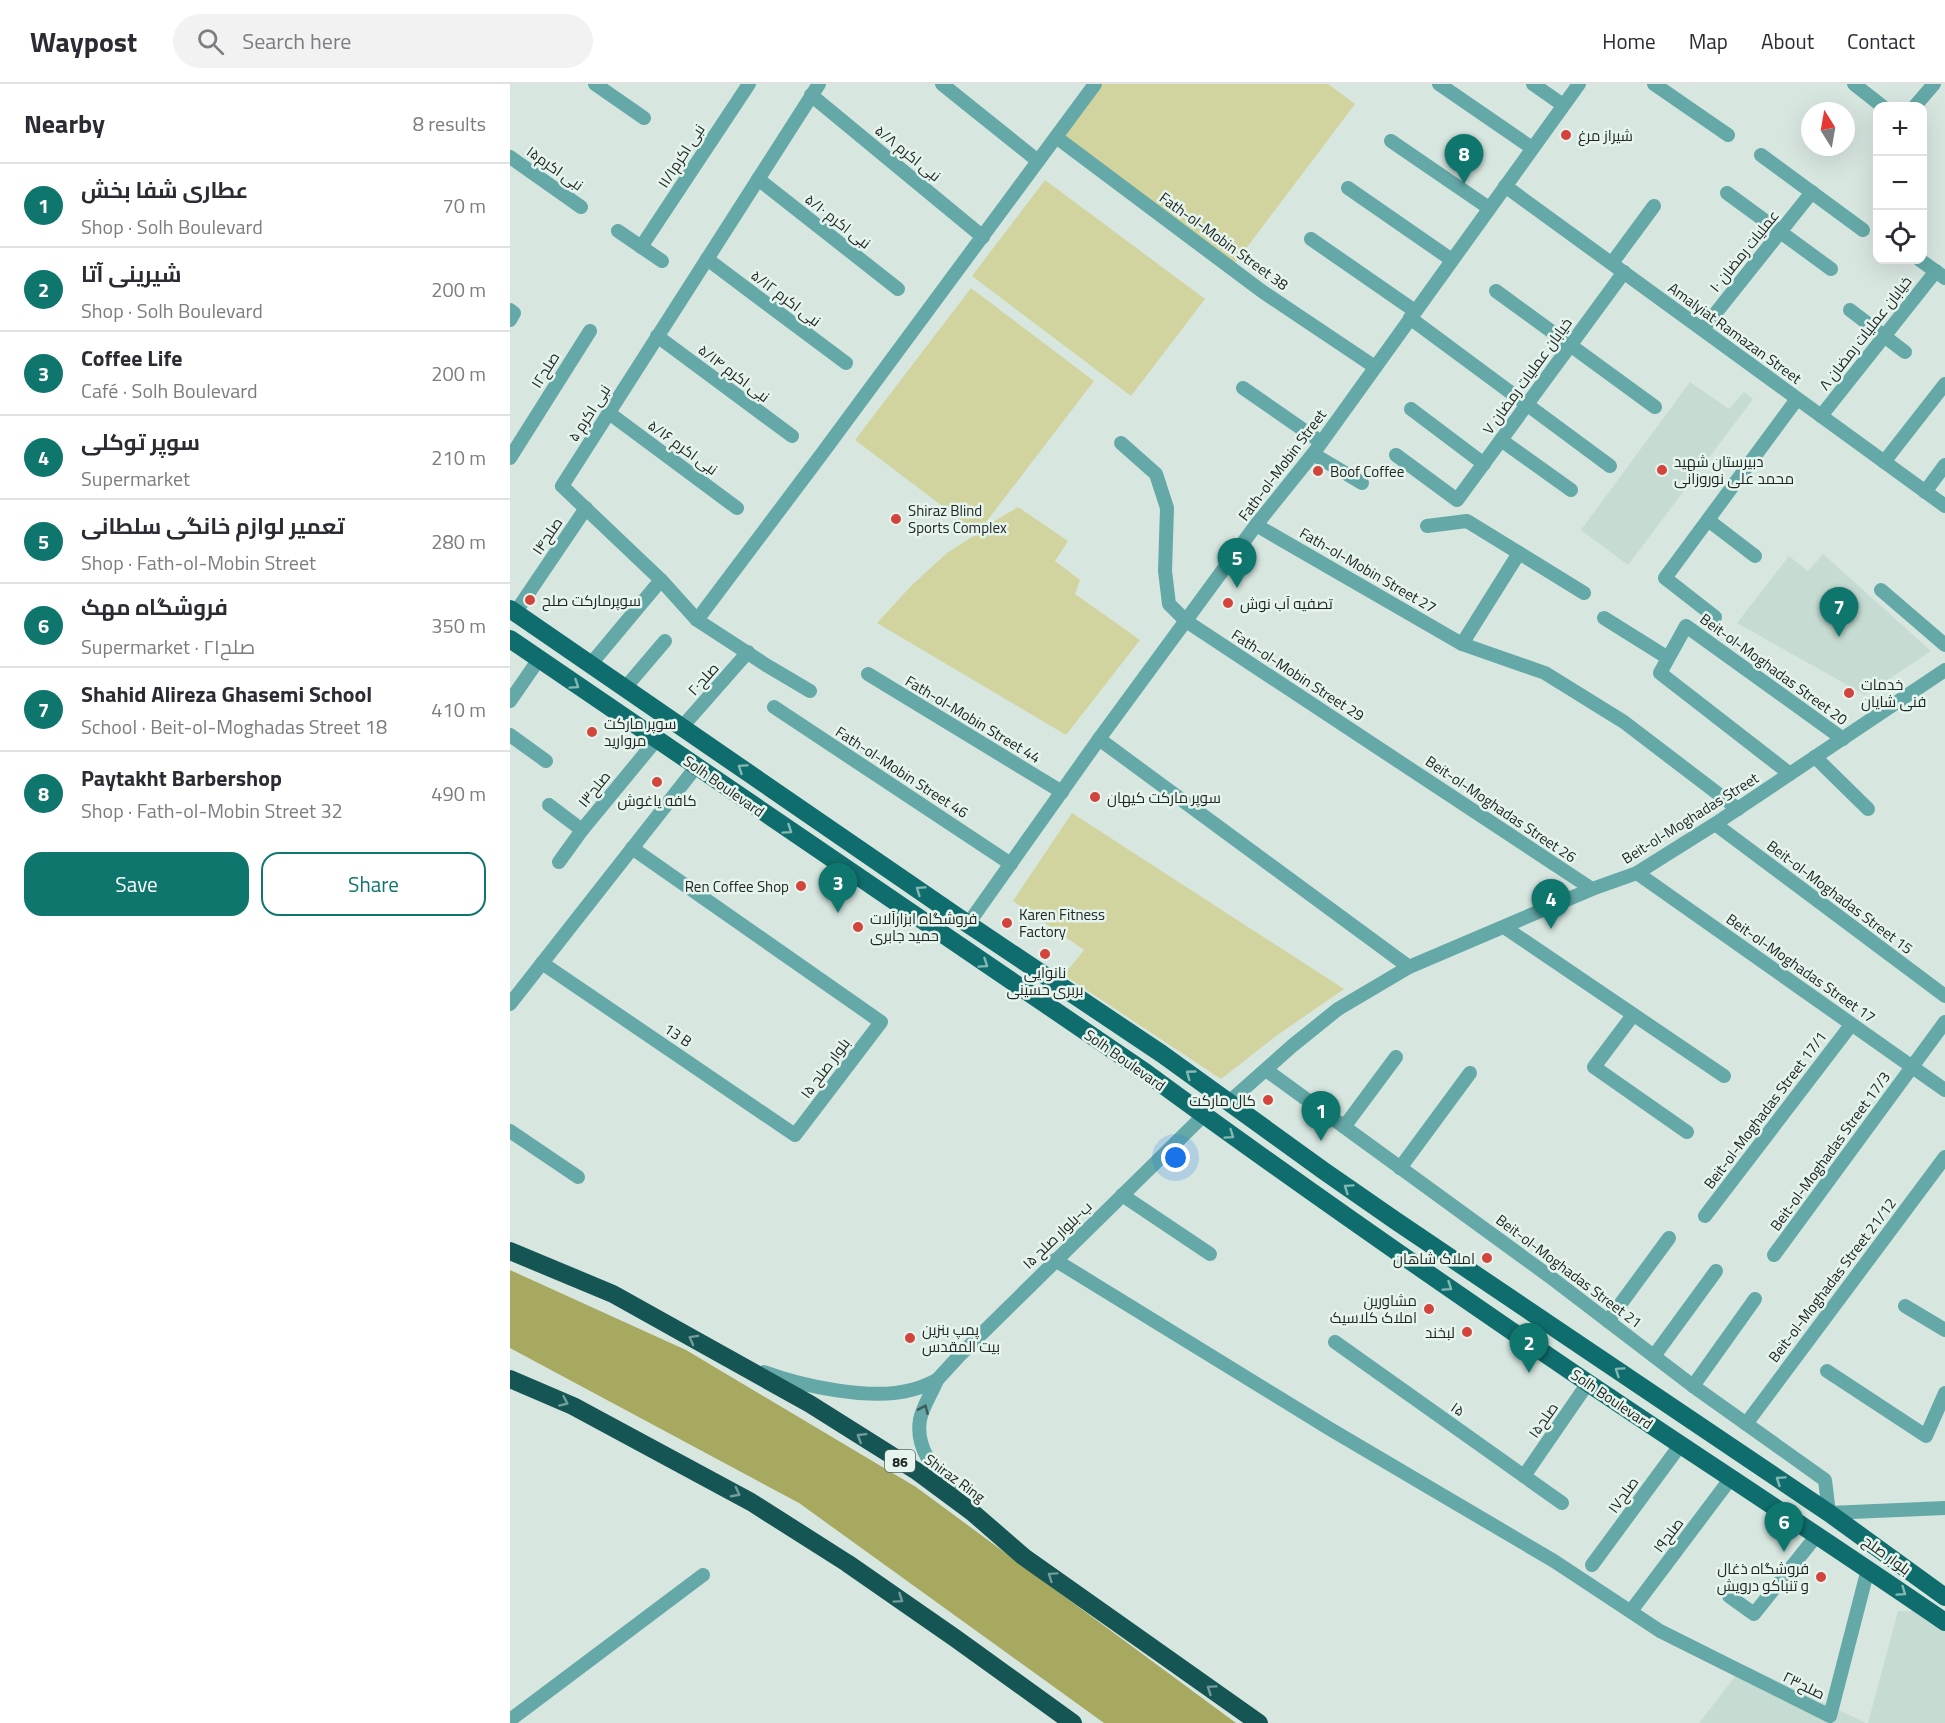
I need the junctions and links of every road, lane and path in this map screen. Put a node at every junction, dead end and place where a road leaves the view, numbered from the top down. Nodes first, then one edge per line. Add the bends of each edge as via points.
1 (595, 84) edge
2 (749, 84) edge
3 (942, 84) edge
4 (1094, 84) edge
5 (1439, 84) edge
6 (1533, 84) edge
7 (1579, 84) edge
8 (1654, 84) edge
9 (1854, 84) edge
10 (1934, 84) edge
11 (814, 88) edge
12 (1877, 102) edge
13 (1918, 102) edge
14 (1563, 105) junction
15 (644, 118) dead end
16 (1728, 135) dead end
17 (1056, 137) junction
18 (1391, 141) dead end
19 (1532, 148) junction
20 (1761, 155) dead end
21 (510, 158) edge
22 (1038, 161) junction
23 (758, 179) junction
24 (1505, 186) junction
25 (1348, 188) dead end
26 (1812, 192) junction
27 (1727, 194) dead end
28 (1654, 206) dead end
29 (581, 207) dead end
30 (1489, 208) junction
31 (1863, 230) dead end
32 (618, 231) dead end
33 (1780, 232) junction
34 (983, 237) junction
35 (1311, 239) dead end
36 (641, 247) junction
37 (707, 259) junction
38 (1452, 260) junction
39 (662, 261) dead end
40 (1612, 263) junction
41 (1925, 264) edge
42 (1832, 269) dead end
43 (1624, 272) junction
44 (1940, 275) edge
45 (898, 289) dead end
46 (1496, 291) dead end
47 (510, 310) edge
48 (1850, 310) dead end
49 (1413, 315) junction
50 (510, 320) edge
51 (1702, 329) junction
52 (590, 331) dead end
53 (657, 336) junction
54 (1884, 336) junction
55 (1570, 345) junction
56 (1905, 352) dead end
57 (846, 363) dead end
58 (1375, 367) junction
59 (1945, 384) edge
60 (1243, 388) dead end
61 (1797, 399) junction
62 (1527, 405) junction
63 (1655, 407) dead end
64 (1411, 409) dead end
65 (609, 413) junction
66 (1821, 416) junction
67 (792, 436) dead end
68 (1501, 440) junction
69 (1322, 442) junction
70 (1121, 443) dead end
71 (1313, 454) junction
72 (1396, 455) dead end
73 (510, 458) edge
74 (1884, 462) junction
75 (1484, 464) junction
76 (1945, 465) edge
77 (1610, 466) dead end
78 (1362, 483) dead end
79 (1571, 490) dead end
80 (1925, 492) junction
81 (1945, 506) edge
82 (586, 508) junction
83 (737, 508) dead end
84 (1708, 520) junction
85 (1256, 525) junction
86 (1427, 526) dead end
87 (1519, 553) junction
88 (1755, 556) dead end
89 (661, 580) junction
90 (1881, 590) dead end
91 (1584, 593) dead end
92 (513, 611) edge
93 (1715, 617) dead end
94 (1604, 618) dead end
95 (697, 620) junction
96 (1186, 621) junction
97 (510, 639) edge
98 (665, 641) dead end
99 (1462, 644) junction
100 (1945, 645) edge
101 (748, 652) junction
102 (1668, 658) junction
103 (538, 659) junction
104 (590, 665) junction
105 (1945, 670) edge
106 (868, 674) dead end
107 (625, 688) junction
108 (810, 691) dead end
109 (510, 701) edge
110 (774, 707) dead end
111 (682, 727) junction
112 (510, 735) edge
113 (657, 739) junction
114 (1099, 739) junction
115 (1843, 739) junction
116 (1391, 756) joint
117 (1815, 757) junction
118 (546, 761) dead end
119 (696, 767) junction
120 (1790, 774) junction
121 (1062, 792) junction
122 (549, 805) dead end
123 (1738, 809) junction
124 (1868, 809) dead end
125 (1715, 824) junction
126 (582, 831) junction
127 (632, 848) junction
128 (868, 855) junction
129 (559, 862) dead end
130 (1011, 864) junction
131 (1637, 873) junction
132 (854, 876) junction
133 (1592, 889) junction
134 (968, 924) junction
135 (1504, 927) junction
136 (542, 963) junction
137 (1409, 967) junction
138 (1945, 996) edge
139 (510, 1004) edge
140 (1633, 1015) junction
141 (1945, 1022) edge
142 (1851, 1025) junction
143 (1396, 1057) dead end
144 (1913, 1066) junction
145 (1266, 1070) junction
146 (1470, 1073) dead end
147 (1724, 1076) dead end
148 (1945, 1090) edge
149 (1229, 1102) junction
150 (1203, 1116) junction
151 (1344, 1127) junction
152 (510, 1131) edge
153 (1687, 1132) dead end
154 (795, 1135) joint
155 (1945, 1156) edge
156 (1400, 1168) junction
157 (578, 1177) dead end
158 (1122, 1195) junction
159 (1705, 1216) dead end
160 (1396, 1221) junction
161 (1669, 1238) dead end
162 (1382, 1242) junction
163 (510, 1251) edge
164 (1210, 1254) dead end
165 (1774, 1255) dead end
166 (1056, 1260) junction
167 (1716, 1271) dead end
168 (1755, 1299) dead end
169 (1905, 1306) dead end
170 (1608, 1321) junction
171 (1945, 1330) edge
172 (1335, 1342) dead end
173 (1654, 1356) junction
174 (730, 1359) junction
175 (1827, 1371) dead end
176 (510, 1379) edge
177 (937, 1380) junction
178 (1588, 1383) junction
179 (1693, 1386) junction
180 (1945, 1394) edge
181 (1746, 1424) junction
182 (1681, 1444) junction
183 (1524, 1476) junction
184 (1731, 1478) junction
185 (1562, 1503) dead end
186 (1945, 1508) edge
187 (972, 1512) junction
188 (1829, 1513) junction
189 (1817, 1535) junction
190 (1592, 1565) dead end
191 (1868, 1569) junction
192 (703, 1575) dead end
193 (1729, 1596) dead end
194 (1945, 1597) edge
195 (1631, 1611) junction
196 (1945, 1622) edge
197 (510, 1720) edge
198 (1073, 1723) edge
199 (1259, 1723) edge

1 - 15 street
2 - 36 street, نبی اکرم۱۱/۱
3 - 22 street
4 - 17 street
5 - 19 street
6 - 14 street
7 - 14 street, Fath-ol-Mobin Street
8 - 16 street
9 - 12 street
10 - 13 street
11 - 23 street, نبی اکرم ۵
11 - 34 street, نبی اکرم ۵/۸
14 - 19 street, Fath-ol-Mobin Street
17 - 22 street
17 - 58 street, Fath-ol-Mobin Street 38 via 1263,292
18 - 30 street
19 - 24 street, Fath-ol-Mobin Street
20 - 26 street
21 - 29 street, نبی اکرم۱۵
22 - 34 street
23 - 37 street, نبی اکرم ۵
23 - 45 street, نبی اکرم ۵/۱۰
24 - 30 street, Fath-ol-Mobin Street
24 - 40 street, Amalyiat Ramazan Street
25 - 38 street
26 - 31 street
26 - 33 street, عملیات رمضان ۱۰
27 - 33 street
28 - 40 street
30 - 38 street, Fath-ol-Mobin Street
32 - 36 street
33 - 42 street
33 - 51 street, عملیات رمضان ۱۰
34 - 95 street
35 - 49 street
36 - 39 street
37 - 53 street, نبی اکرم ۵
37 - 57 street, نبی اکرم ۵/۱۲
38 - 49 street, Fath-ol-Mobin Street
40 - 43 street, Amalyiat Ramazan Street
41 - 44 street
43 - 51 street, Amalyiat Ramazan Street
43 - 55 street, خیابان عملیات رمضان ۷
44 - 54 street, خیابان عملیات رمضان ۸
46 - 55 street
47 - 50 street via 514,313
48 - 54 street
49 - 58 street, Fath-ol-Mobin Street
49 - 62 street
51 - 61 street, Amalyiat Ramazan Street
52 - 73 street, صلح۱۲
53 - 65 street, نبی اکرم ۵
53 - 67 street, نبی اکرم ۵/۱۴
54 - 56 street
54 - 66 street, خیابان عملیات رمضان ۸
55 - 62 street, خیابان عملیات رمضان ۷
55 - 63 street
58 - 69 street, Fath-ol-Mobin Street
59 - 74 street
60 - 69 street
61 - 66 street, Amalyiat Ramazan Street
61 - 84 street
62 - 68 street, خیابان عملیات رمضان ۷
62 - 77 street
64 - 75 street
65 - 82 street, نبی اکرم ۵ via 562,486
65 - 83 street, نبی اکرم ۵/۱۶
66 - 74 street, Amalyiat Ramazan Street
68 - 75 street, خیابان عملیات رمضان ۷
68 - 79 street
69 - 71 street, Fath-ol-Mobin Street
70 - 96 street, Fath-ol-Mobin Street 29 via 1156,474 1167,508 1165,571 1169,604
71 - 78 street
71 - 85 street, Fath-ol-Mobin Street
72 - 75 street, خیابان عملیات رمضان ۷ via 1457,500
74 - 80 street, Amalyiat Ramazan Street
76 - 80 street
80 - 81 street, Amalyiat Ramazan Street
82 - 89 street, نبی اکرم ۵
82 - 92 street, صلح۱۴
84 - 88 street
84 - 93 street via 1665,578
85 - 96 street, Fath-ol-Mobin Street
85 - 99 street, Fath-ol-Mobin Street 27
86 - 87 street via 1467,521
87 - 91 street
87 - 99 street
89 - 95 street, نبی اکرم ۵
89 - 104 street
90 - 100 street
92 - 104 main road, Solh Boulevard
94 - 102 street
95 - 101 street, نبی اکرم ۵
96 - 114 street, Fath-ol-Mobin Street
96 - 116 street, Fath-ol-Mobin Street 29
97 - 103 main road, Solh Boulevard
98 - 107 street
99 - 123 street, Fath-ol-Mobin Street 27 via 1545,673 1624,722
101 - 108 street, نبی اکرم ۵
101 - 111 street, صلح۲۰
102 - 115 street, Beit-ol-Moghadas Street 20 via 1686,626
102 - 120 street via 1660,673
103 - 109 street
103 -> 113 main road, Solh Boulevard
104 - 107 main road, Solh Boulevard
105 - 115 street, Beit-ol-Moghadas Street
106 - 121 street, Fath-ol-Mobin Street 44
107 - 111 main road, Solh Boulevard
110 - 130 street, Fath-ol-Mobin Street 46
128 -> 111 main road, Solh Boulevard
112 - 118 street
113 - 119 main road, Solh Boulevard
113 - 126 street, صلح۱۳
114 - 121 street, Fath-ol-Mobin Street
114 - 137 street
115 - 117 street, Beit-ol-Moghadas Street
116 - 133 street, Beit-ol-Moghadas Street 26
117 - 120 street, Beit-ol-Moghadas Street
117 - 124 street
119 - 127 street
119 -> 132 main road, Solh Boulevard
120 - 123 street, Beit-ol-Moghadas Street
121 - 130 street, Fath-ol-Mobin Street
122 - 126 street
123 - 125 street, Beit-ol-Moghadas Street
125 - 131 street, Beit-ol-Moghadas Street
125 - 138 street, Beit-ol-Moghadas Street 15
126 - 129 street, صلح۱۳
127 - 136 street
127 - 154 street, بلوار صلح ۱۵ via 881,1022
128 - 132 main road
134 -> 128 main road, Solh Boulevard
130 - 134 street, Fath-ol-Mobin Street
131 - 133 street, Beit-ol-Moghadas Street
131 - 142 street, Beit-ol-Moghadas Street 17
132 -> 150 main road, Solh Boulevard via 1145,1072
133 - 135 street, Beit-ol-Moghadas Street
149 -> 134 main road, Solh Boulevard
135 - 137 street, Beit-ol-Moghadas Street
135 - 140 street
136 - 139 street
136 - 154 street, 13 B
137 - 145 street, Beit-ol-Moghadas Street via 1338,1009
140 - 147 street
140 - 153 street via 1594,1067
141 - 144 street, Beit-ol-Moghadas Street 17/3
142 - 144 street, Beit-ol-Moghadas Street 17
142 - 159 street, Beit-ol-Moghadas Street 17/1
143 - 151 street
144 - 148 street, Beit-ol-Moghadas Street 17
144 - 165 street, Beit-ol-Moghadas Street 17/3
145 - 149 street, Beit-ol-Moghadas Street
145 - 151 street, Beit-ol-Moghadas Street 21
146 - 156 street
160 -> 149 main road, Solh Boulevard
150 - 158 street, ۱۵ ب-بلوار صلح
150 -> 162 main road, Solh Boulevard
151 - 156 street, Beit-ol-Moghadas Street 21
152 - 157 street
155 - 181 street, Beit-ol-Moghadas Street 21/12
156 - 170 street, Beit-ol-Moghadas Street 21
158 - 164 street
158 - 166 street, ۱۵ ب-بلوار صلح
160 - 162 main road
188 -> 160 main road, Solh Boulevard
161 - 170 street
162 -> 178 main road, Solh Boulevard
174 -> 163 highway, Shiraz Ring / 86 via 613,1294
166 - 177 street, ۱۵ ب-بلوار صلح
166 - 195 street
167 - 173 street
168 - 179 street
169 - 171 street
170 - 173 street, Beit-ol-Moghadas Street 21
172 - 183 street, ۱۵
173 - 179 street, Beit-ol-Moghadas Street 21
174 - 177 street via 797,1383 860,1392 885,1394
187 -> 174 highway, Shiraz Ring / 86 via 810,1404
175 - 180 street via 1926,1436
176 -> 198 highway via 573,1406 751,1502 906,1604
187 -> 177 street via 939,1476 921,1444 920,1418
178 - 182 main road, Solh Boulevard
178 - 183 street, صلح۱۵
179 - 181 street, Beit-ol-Moghadas Street 21
181 - 188 street, Beit-ol-Moghadas Street 21 via 1825,1480
182 - 184 main road, Solh Boulevard
182 - 190 street, صلح۱۷
183 - 185 street, ۱۵
184 - 189 main road, Solh Boulevard
184 - 195 street, صلح۱۹
186 - 188 street
199 -> 187 highway, Shiraz Ring / 86 via 1024,1557
188 - 194 main road, بلوار صلح
189 - 191 main road, بلوار صلح
189 - 193 street via 1754,1614
191 - 195 street, صلح۲۳ via 1830,1716 1660,1631
191 -> 196 main road, بلوار صلح
192 - 197 street

